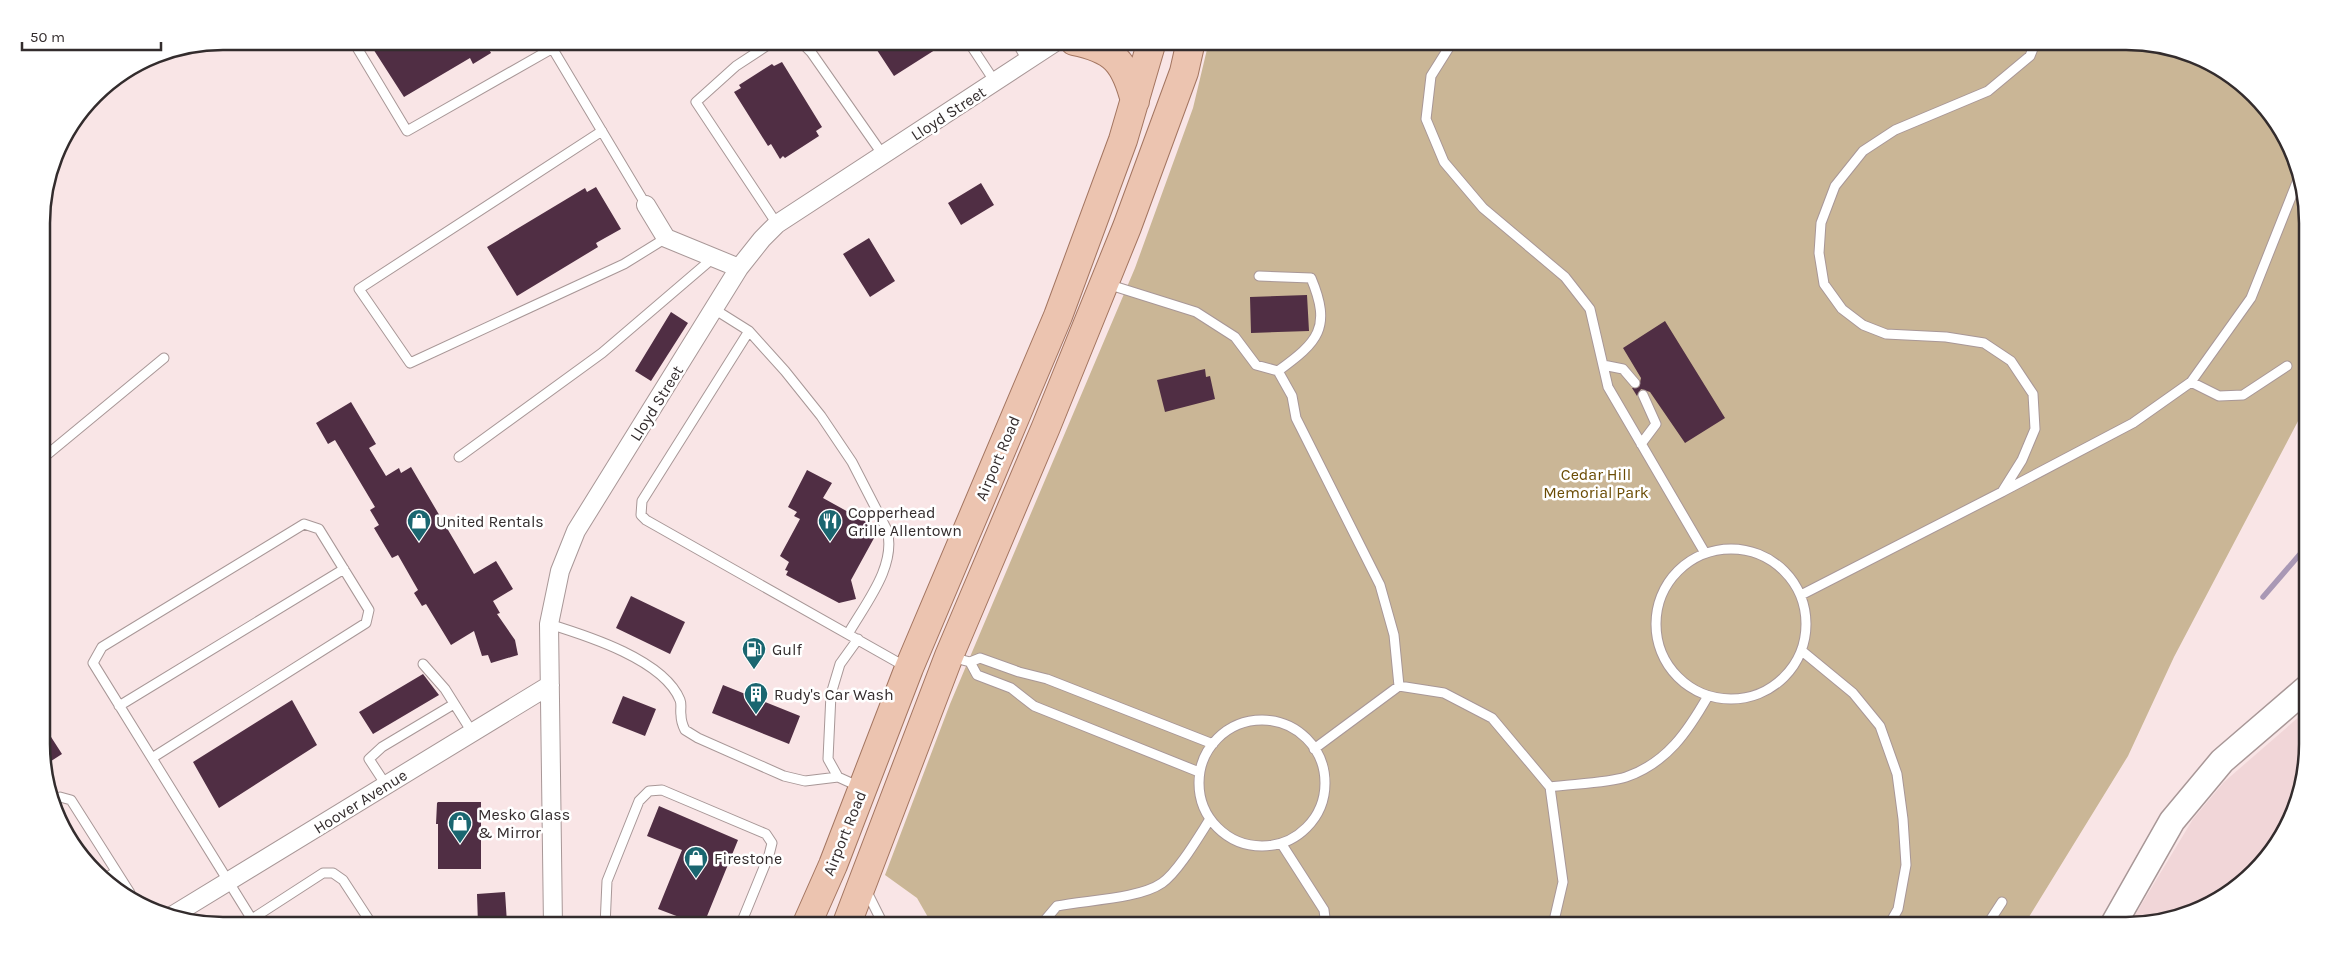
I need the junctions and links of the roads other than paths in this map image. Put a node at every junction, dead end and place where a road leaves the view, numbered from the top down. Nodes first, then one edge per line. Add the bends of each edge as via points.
1 (358, 50) edge
2 (542, 50) edge
3 (553, 50) edge
4 (760, 50) edge
5 (808, 50) edge
6 (974, 50) edge
7 (1021, 50) edge
8 (1043, 50) edge
9 (1100, 50) edge
10 (1149, 50) edge
11 (1189, 50) edge
12 (1447, 50) edge
13 (2032, 50) edge
14 (1027, 60) junction
15 (995, 82) junction
16 (1135, 101) junction
17 (602, 131) junction
18 (883, 154) junction
19 (2295, 188) edge
20 (646, 205) joint
21 (777, 224) junction
22 (666, 238) junction
23 (713, 258) junction
24 (739, 268) junction
25 (1259, 276) dead end
26 (1105, 283) junction
27 (714, 309) junction
28 (749, 331) junction
29 (164, 358) dead end
30 (1603, 365) junction
31 (2287, 366) dead end
32 (1278, 371) junction
33 (2191, 382) junction
34 (1635, 383) dead end
35 (1643, 395) dead end
36 (1641, 444) junction
37 (50, 452) edge
38 (458, 457) dead end
39 (2002, 492) junction
40 (1705, 553) junction
41 (344, 569) junction
42 (1801, 595) junction
43 (550, 624) junction
44 (848, 634) junction
45 (858, 639) junction
46 (1802, 651) junction
47 (959, 659) junction
48 (423, 664) dead end
49 (909, 668) junction
50 (1018, 672) junction
51 (550, 684) junction
52 (1399, 686) junction
53 (1011, 688) junction
54 (2299, 695) edge
55 (1708, 696) junction
56 (454, 704) junction
57 (119, 706) junction
58 (472, 732) junction
59 (1213, 744) junction
60 (1314, 749) junction
61 (152, 758) junction
62 (1199, 772) junction
63 (850, 783) junction
64 (386, 785) junction
65 (1550, 787) junction
66 (59, 798) edge
67 (1210, 818) junction
68 (1281, 843) junction
69 (116, 872) junction
70 (111, 875) edge
71 (230, 882) junction
72 (862, 882) junction
73 (126, 887) edge
74 (2002, 902) dead end
75 (180, 911) edge
76 (251, 917) edge
77 (261, 917) edge
78 (367, 917) edge
79 (553, 917) edge
80 (605, 917) edge
81 (744, 917) edge
82 (810, 917) edge
83 (849, 917) edge
84 (880, 917) edge
85 (1048, 917) edge
86 (1325, 917) edge
87 (1555, 917) edge
88 (1894, 917) edge
89 (1992, 917) edge
90 (2118, 917) edge

1 - 2 lane via 407,131
3 - 17 lane
4 - 21 lane via 736,66 696,102
5 - 18 lane
6 - 15 lane
7 - 14 lane
8 - 14 street, Lloyd Street
9 - 16 main road via 1120,62 1129,76
10 - 16 main road, Airport Road
11 - 26 main road, Airport Road via 1184,72
12 - 30 lane via 1431,76 1426,119 1444,162 1483,208 1565,277 1590,309
13 - 39 lane via 2030,56 1988,91 1895,130 1864,151 1835,186 1821,223 1819,253 1824,284 1842,309 1863,325 1886,334 1984,343 2011,360 2033,394 2035,429 2022,460
14 - 15 street, Lloyd Street
15 - 18 street, Lloyd Street
16 - 49 main road, Airport Road via 1058,316
17 - 20 lane
17 - 22 lane via 359,289 410,363 624,264
18 - 21 street, Lloyd Street
19 - 33 lane via 2251,298
20 - 22 street
21 - 24 street, Lloyd Street
22 - 23 street
23 - 24 street
23 - 38 lane via 602,353
24 - 27 street, Lloyd Street
25 - 32 lane via 1311,278 1320,298 1321,328 1304,352
26 - 32 lane via 1196,312 1235,337 1256,365
26 - 47 main road, Airport Road via 1042,436
27 - 28 lane
27 - 43 street, Lloyd Street via 576,531 560,571
28 - 44 lane via 832,431 887,530 890,540 883,572
28 - 44 lane via 642,501 641,515
29 - 37 lane
30 - 34 lane via 1623,369
30 - 36 lane via 1608,387
31 - 33 lane via 2243,394 2219,396
32 - 52 lane via 1292,396 1296,418 1380,585 1394,634
33 - 39 lane via 2133,423
35 - 36 lane via 1656,424
36 - 40 lane
39 - 42 lane
40 - 42 lane via 1729,548 1753,551 1775,562 1793,579
40 - 55 lane via 1683,565 1667,584 1657,606 1656,631 1662,655 1675,676 1696,692
41 - 57 lane
41 - 57 lane via 319,529 304,524 110,642 102,647 93,663
41 - 61 lane via 369,610 366,623
42 - 46 lane via 1808,626
43 - 51 street, Lloyd Street
43 - 63 lane via 587,635 654,668 669,682 681,701 685,730 698,738 784,776 805,781
44 - 45 lane
45 - 49 lane
45 - 63 lane via 840,664 830,694 828,759
46 - 55 lane via 1789,673 1770,690 1746,699
46 - 88 lane via 1853,693 1880,726 1897,774 1906,865
47 - 50 lane via 980,658
47 - 53 lane via 977,675
47 - 72 main road, Airport Road
48 - 56 lane
49 - 63 main road, Airport Road
50 - 53 lane
50 - 59 lane via 1047,679
51 - 58 street, Hoover Avenue
51 - 79 street, Lloyd Street
52 - 60 lane
52 - 65 lane via 1444,693 1492,718
53 - 62 lane via 1034,706
54 - 90 street via 2222,761 2172,821
55 - 65 lane via 1688,731 1662,759 1626,777
56 - 58 lane
56 - 64 lane via 382,747 370,759
57 - 61 lane
58 - 64 street, Hoover Avenue
59 - 60 lane via 1236,725 1256,720 1276,721 1295,729
59 - 62 lane via 1206,752
60 - 68 lane via 1325,779 1323,799 1315,818 1300,833
61 - 71 lane
62 - 67 lane via 1199,794
63 - 82 main road, Airport Road via 833,865
64 - 71 street, Hoover Avenue
65 - 87 lane via 1564,882
66 - 69 lane via 71,800
67 - 68 lane via 1220,830 1238,842 1259,846
67 - 85 lane via 1162,883 1131,895 1057,906
68 - 86 lane via 1324,910
69 - 70 lane
69 - 73 lane
71 - 75 street, Hoover Avenue
71 - 76 lane
72 - 83 main road, Airport Road
72 - 84 lane
74 - 89 lane
77 - 78 lane via 323,873 333,873 343,880
80 - 81 lane via 607,881 638,801 649,791 662,790 766,834 772,843

